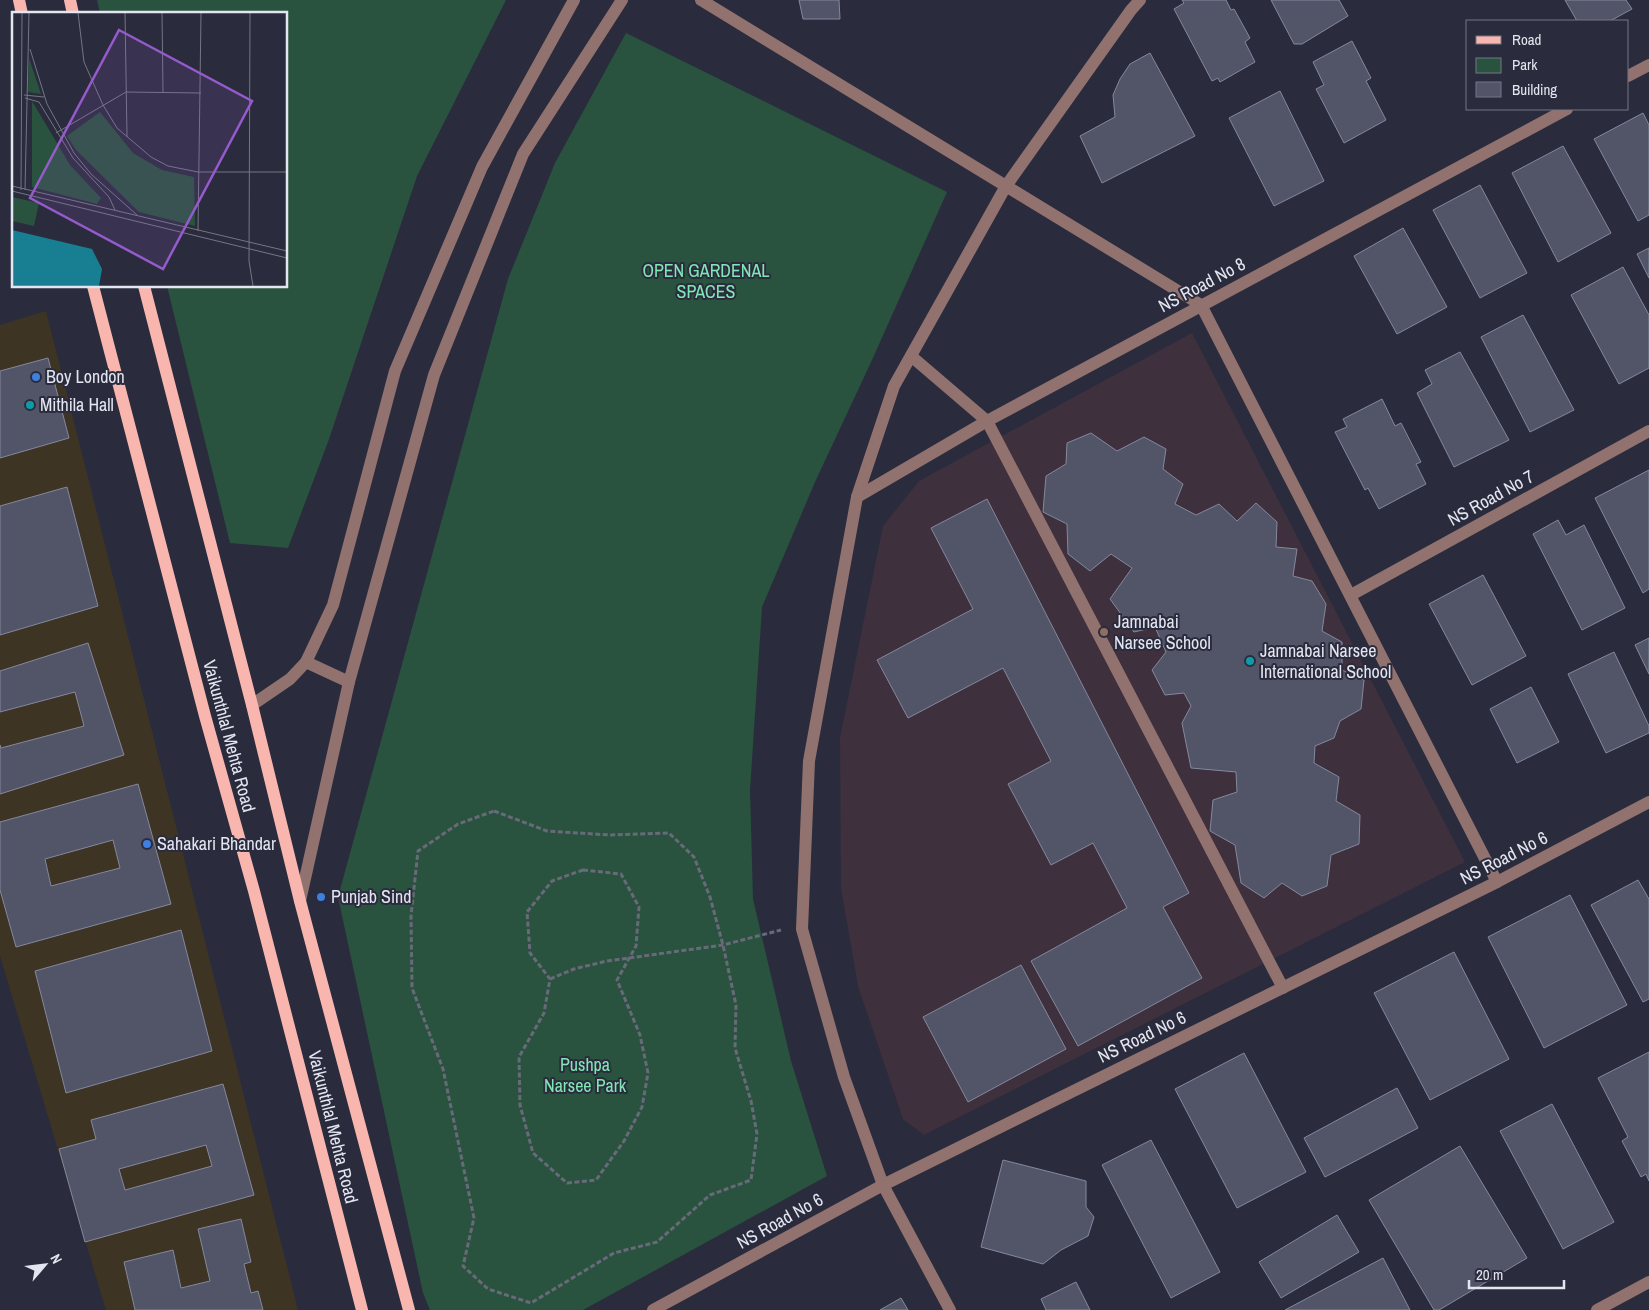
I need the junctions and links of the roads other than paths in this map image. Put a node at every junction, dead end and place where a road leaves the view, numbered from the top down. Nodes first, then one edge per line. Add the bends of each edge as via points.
1 (574, 0) edge
2 (622, 0) edge
3 (701, 0) edge
4 (1140, 0) edge
5 (1649, 65) edge
6 (1629, 75) edge
7 (1565, 110) edge
8 (1006, 186) junction
9 (94, 288) edge
10 (145, 288) edge
11 (1201, 305) junction
12 (911, 356) junction
13 (986, 421) junction
14 (1649, 431) edge
15 (856, 497) junction
16 (1351, 595) junction
17 (306, 662) junction
18 (349, 682) junction
19 (252, 705) junction
20 (1649, 802) edge
21 (1498, 882) junction
22 (300, 900) junction
23 (1283, 988) junction
24 (882, 1184) junction
25 (1649, 1282) edge
26 (362, 1310) edge
27 (409, 1310) edge
28 (653, 1310) edge
29 (950, 1310) edge
30 (1597, 1310) edge

1 - 17 street via 482,167 396,371 332,605
2 - 18 street via 523,154 434,375
3 - 8 street
4 - 8 street
5 - 6 street
7 - 11 street, NS Road No 8
8 - 11 street
8 - 12 street
9 - 26 main road, Vaikunthlal Mehta Road
10 - 19 main road, Vaikunthlal Mehta Road
11 - 13 street, NS Road No 8
11 - 16 street
12 - 13 street
12 - 15 street via 894,386
13 - 15 street, NS Road No 8
13 - 23 street
14 - 16 street, NS Road No 7
15 - 24 street via 809,761 802,929 844,1077
16 - 21 street
17 - 18 street
17 - 19 street via 290,678
18 - 22 street
19 - 22 main road, Vaikunthlal Mehta Road
20 - 21 street, NS Road No 6
21 - 23 street, NS Road No 6
22 - 27 main road, Vaikunthlal Mehta Road
23 - 24 street, NS Road No 6
24 - 28 street, NS Road No 6
24 - 29 street
25 - 30 street

